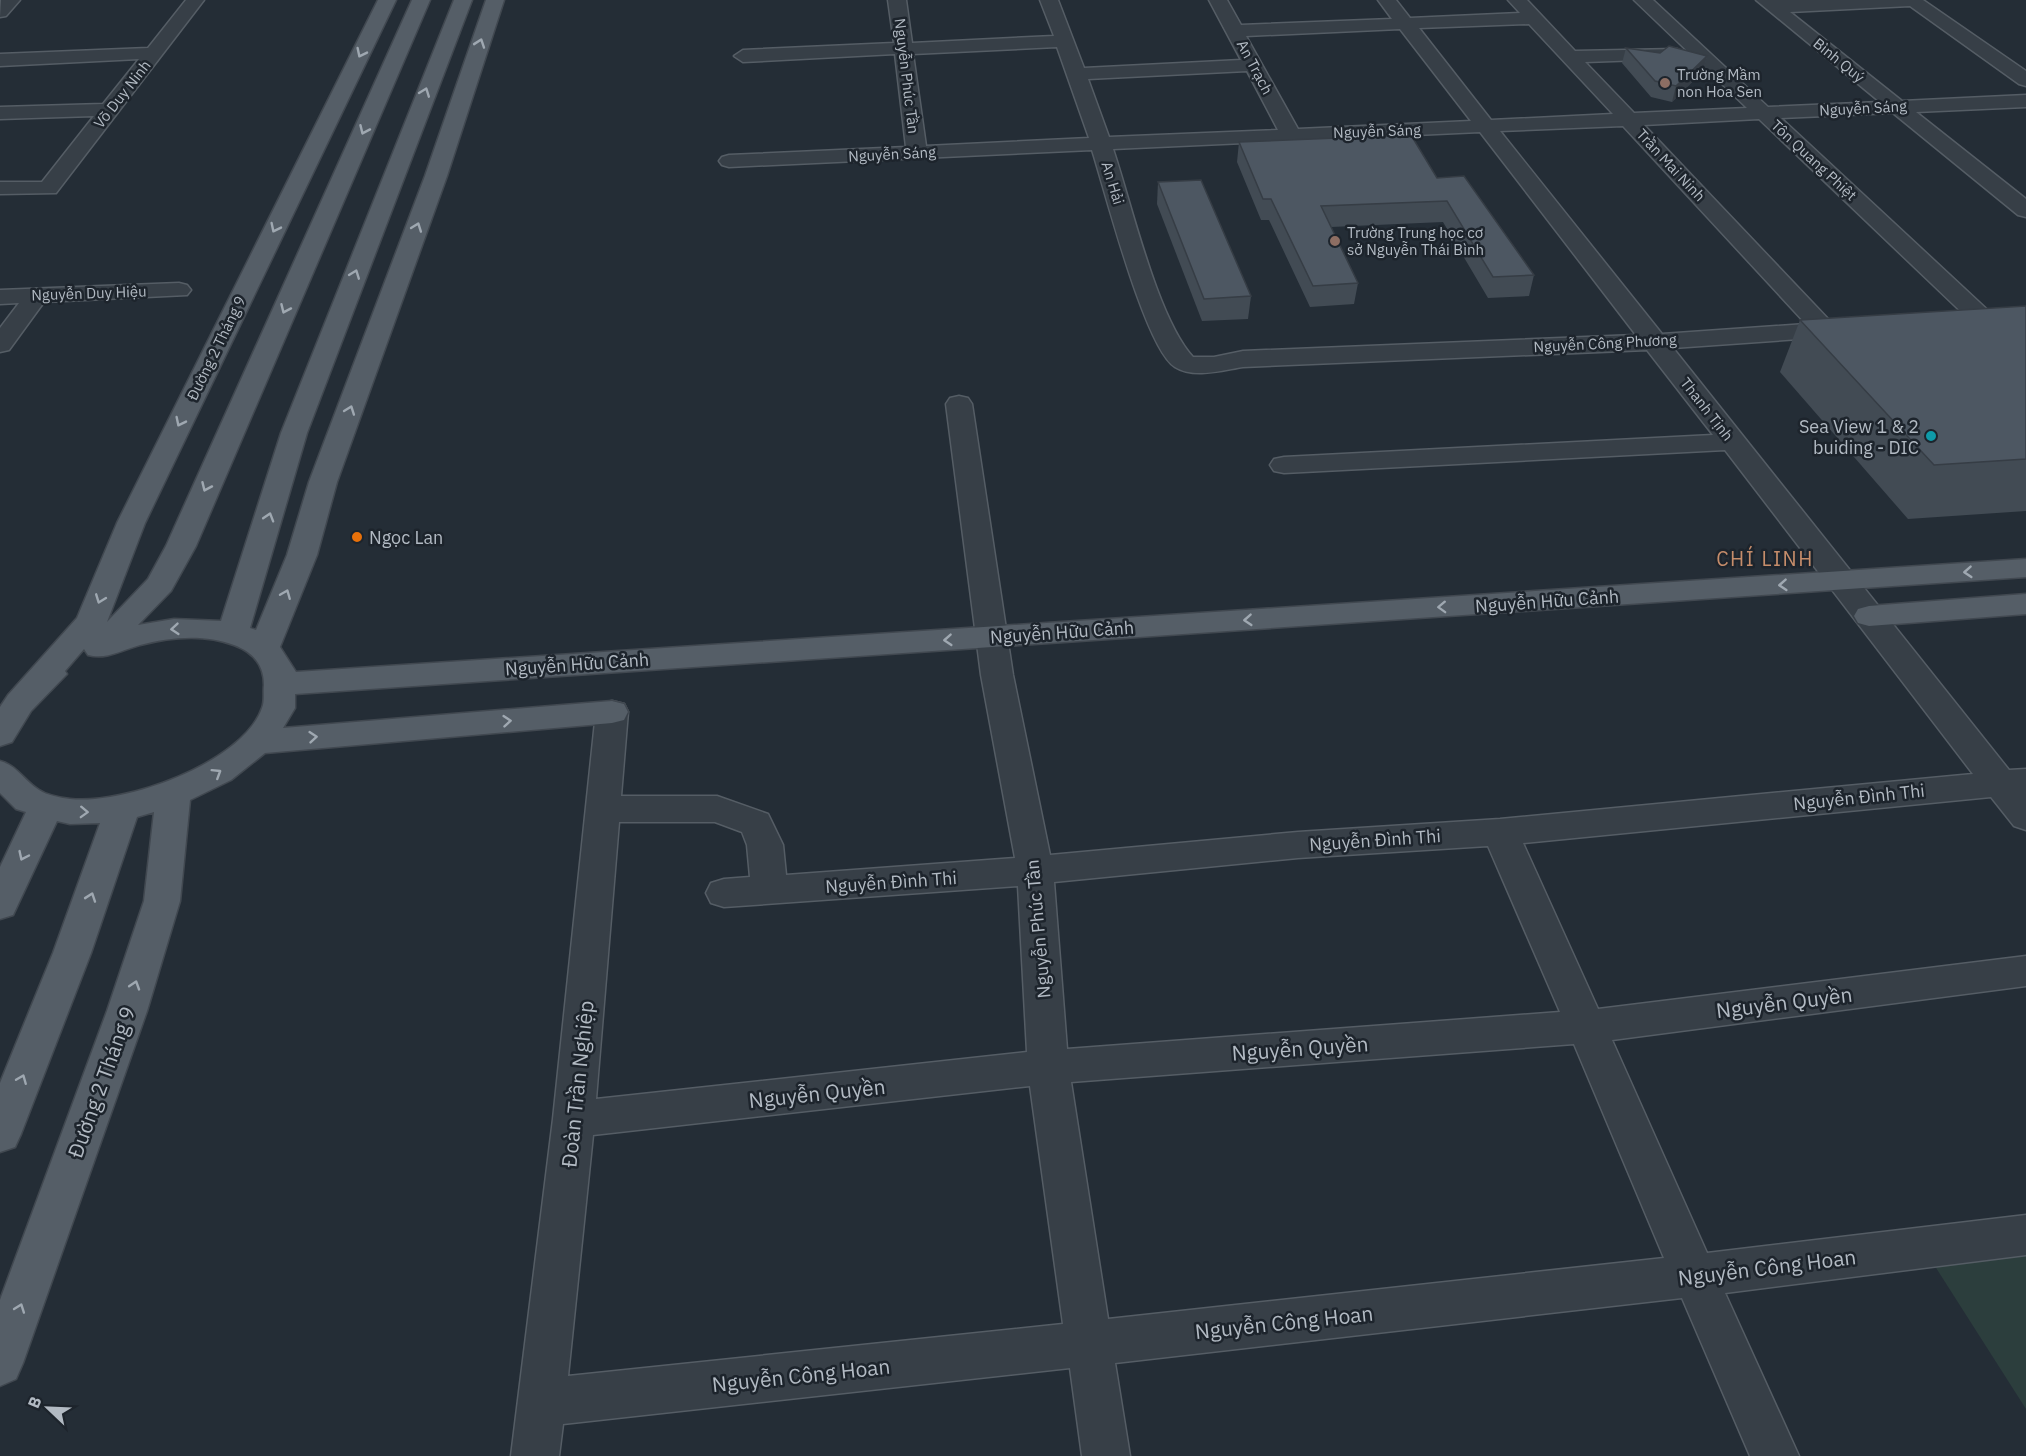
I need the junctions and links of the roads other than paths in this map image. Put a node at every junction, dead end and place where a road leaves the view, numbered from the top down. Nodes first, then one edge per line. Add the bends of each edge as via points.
1 (11, 0) edge
2 (195, 0) edge
3 (387, 0) edge
4 (421, 0) edge
5 (463, 0) edge
6 (495, 0) edge
7 (897, 0) edge
8 (1049, 0) edge
9 (1218, 0) edge
10 (1388, 0) edge
11 (1517, 0) edge
12 (1643, 0) edge
13 (1912, 0) edge
14 (1769, 4) edge
15 (0, 12) edge
16 (1534, 18) junction
17 (1408, 25) junction
18 (1235, 31) junction
19 (1064, 41) junction
20 (903, 49) junction
21 (1699, 52) junction
22 (154, 53) junction
23 (743, 56) dead end
24 (1570, 57) junction
25 (0, 60) edge
26 (1254, 65) junction
27 (1076, 74) junction
28 (2026, 80) edge
29 (2026, 101) edge
30 (1898, 106) junction
31 (109, 110) junction
32 (0, 113) edge
33 (1763, 113) junction
34 (1628, 119) junction
35 (1487, 127) junction
36 (1291, 135) junction
37 (1101, 144) junction
38 (916, 152) junction
39 (729, 161) dead end
40 (436, 176) junction
41 (392, 178) junction
42 (341, 181) junction
43 (297, 183) junction
44 (0, 188) edge
45 (2026, 210) edge
46 (179, 290) dead end
47 (37, 295) junction
48 (0, 297) edge
49 (1950, 322) edge
50 (1870, 327) edge
51 (1825, 330) junction
52 (1655, 342) junction
53 (0, 345) edge
54 (1183, 361) joint
55 (959, 404) dead end
56 (1733, 442) junction
57 (1284, 465) dead end
58 (2026, 568) edge
59 (1842, 581) junction
60 (2026, 604) edge
61 (1869, 616) junction
62 (233, 633) junction
63 (993, 637) junction
64 (99, 648) junction
65 (264, 648) junction
66 (282, 684) junction
67 (34, 687) junction
68 (612, 712) joint
69 (0, 734) edge
70 (255, 742) junction
71 (1, 781) edge
72 (2013, 782) edge
73 (173, 795) junction
74 (46, 807) junction
75 (122, 809) junction
76 (604, 809) junction
77 (2026, 817) edge
78 (1500, 832) junction
79 (1035, 870) junction
80 (770, 890) junction
81 (724, 893) dead end
82 (0, 905) edge
83 (2026, 971) edge
84 (1588, 1026) junction
85 (1048, 1067) junction
86 (574, 1119) junction
87 (0, 1134) edge
88 (2026, 1235) edge
89 (1692, 1276) junction
90 (1089, 1344) junction
91 (0, 1363) edge
92 (541, 1402) junction
93 (535, 1456) edge
94 (1106, 1456) edge
95 (1776, 1456) edge

1 - 15 street
2 - 22 street, Võ Duy Ninh
3 -> 43 main road, Đường 2 Tháng 9
4 -> 42 main road
41 -> 5 main road
40 -> 6 main road
7 - 20 street, Nguyễn Phúc Tần
8 - 19 street, An Hải
9 - 18 street, An Trạch
10 - 17 street, Thanh Tịnh
11 - 16 street, Trần Mai Ninh
12 - 21 street, Tôn Quang Phiệt
13 - 14 street
13 - 28 street
14 - 30 street, Bình Quý
16 - 17 street
16 - 24 street, Trần Mai Ninh
17 - 18 street
17 - 35 street, Thanh Tịnh
18 - 26 street, An Trạch
19 - 20 street
19 - 27 street, An Hải
20 - 23 street
20 - 38 street, Nguyễn Phúc Tần
21 - 24 street
21 - 33 street, Tôn Quang Phiệt
22 - 25 street
22 - 31 street, Võ Duy Ninh
24 - 34 street, Trần Mai Ninh
26 - 27 street
26 - 36 street, An Trạch
27 - 37 street, An Hải
29 - 30 street, Nguyễn Sáng
30 - 33 street, Nguyễn Sáng
30 - 45 street, Bình Quý
31 - 32 street
31 - 44 street, Võ Duy Ninh via 48,188
33 - 34 street, Nguyễn Sáng
33 - 49 street, Tôn Quang Phiệt via 1994,319
34 - 35 street, Nguyễn Sáng
34 - 51 street, Trần Mai Ninh
35 - 36 street, Nguyễn Sáng
35 - 52 street, Thanh Tịnh
36 - 37 street, Nguyễn Sáng
37 - 38 street, Nguyễn Sáng
37 - 54 street, An Hải via 1148,289 1173,349
38 - 39 street, Nguyễn Sáng
40 - 41 main road
65 -> 40 main road via 302,555 323,482
62 -> 41 main road via 294,433
42 - 43 main road
42 -> 64 main road via 181,546 160,584
43 -> 67 main road, Đường 2 Tháng 9 via 131,523 91,622
46 - 47 street, Nguyễn Duy Hiệu
47 - 48 street, Nguyễn Duy Hiệu
47 - 53 street
50 - 51 street, Nguyễn Công Phương
51 - 52 street, Nguyễn Công Phương
52 - 54 street, Nguyễn Công Phương via 1243,359 1206,365
52 - 56 street, Thanh Tịnh
55 - 63 street, Nguyễn Phúc Tần
56 - 57 street
56 - 59 street, Thanh Tịnh
58 -> 59 main road, Nguyễn Hữu Cảnh
59 - 61 street, Thanh Tịnh
59 -> 63 main road, Nguyễn Hữu Cảnh
60 - 61 main road
61 - 72 street, Thanh Tịnh
62 -> 64 main road via 204,628 173,629 141,634
62 - 65 main road
63 -> 66 main road, Nguyễn Hữu Cảnh
63 - 79 street, Nguyễn Phúc Tần via 996,675
64 - 67 main road via 64,665
65 - 66 main road via 278,665
66 - 70 main road via 276,712
67 - 69 main road via 8,717
70 -> 68 main road
68 - 76 street, Đoàn Trần Nghiệp
73 -> 70 main road via 222,770
71 - 74 main road via 21,797
72 - 77 street, Thanh Tịnh
72 - 78 street, Nguyễn Đình Thi
73 - 75 main road
91 -> 73 main road, Đường 2 Tháng 9 via 127,1011 162,901
74 -> 75 main road via 81,812
74 -> 82 main road
87 -> 75 main road via 72,953
76 - 80 street via 717,809 756,823 765,845
76 - 86 street, Đoàn Trần Nghiệp
78 - 79 street, Nguyễn Đình Thi via 1298,845
78 - 84 street
79 - 80 street, Nguyễn Đình Thi
79 - 85 street, Nguyễn Phúc Tần
80 - 81 street, Nguyễn Đình Thi
83 - 84 street, Nguyễn Quyền
84 - 85 street, Nguyễn Quyền
84 - 89 street
85 - 86 street, Nguyễn Quyền
85 - 90 street, Nguyễn Phúc Tần
86 - 92 street, Đoàn Trần Nghiệp
88 - 89 street, Nguyễn Công Hoan
89 - 90 street, Nguyễn Công Hoan
89 - 95 street
90 - 92 street, Nguyễn Công Hoan
90 - 94 street, Nguyễn Phúc Tần
92 - 93 street, Đoàn Trần Nghiệp

